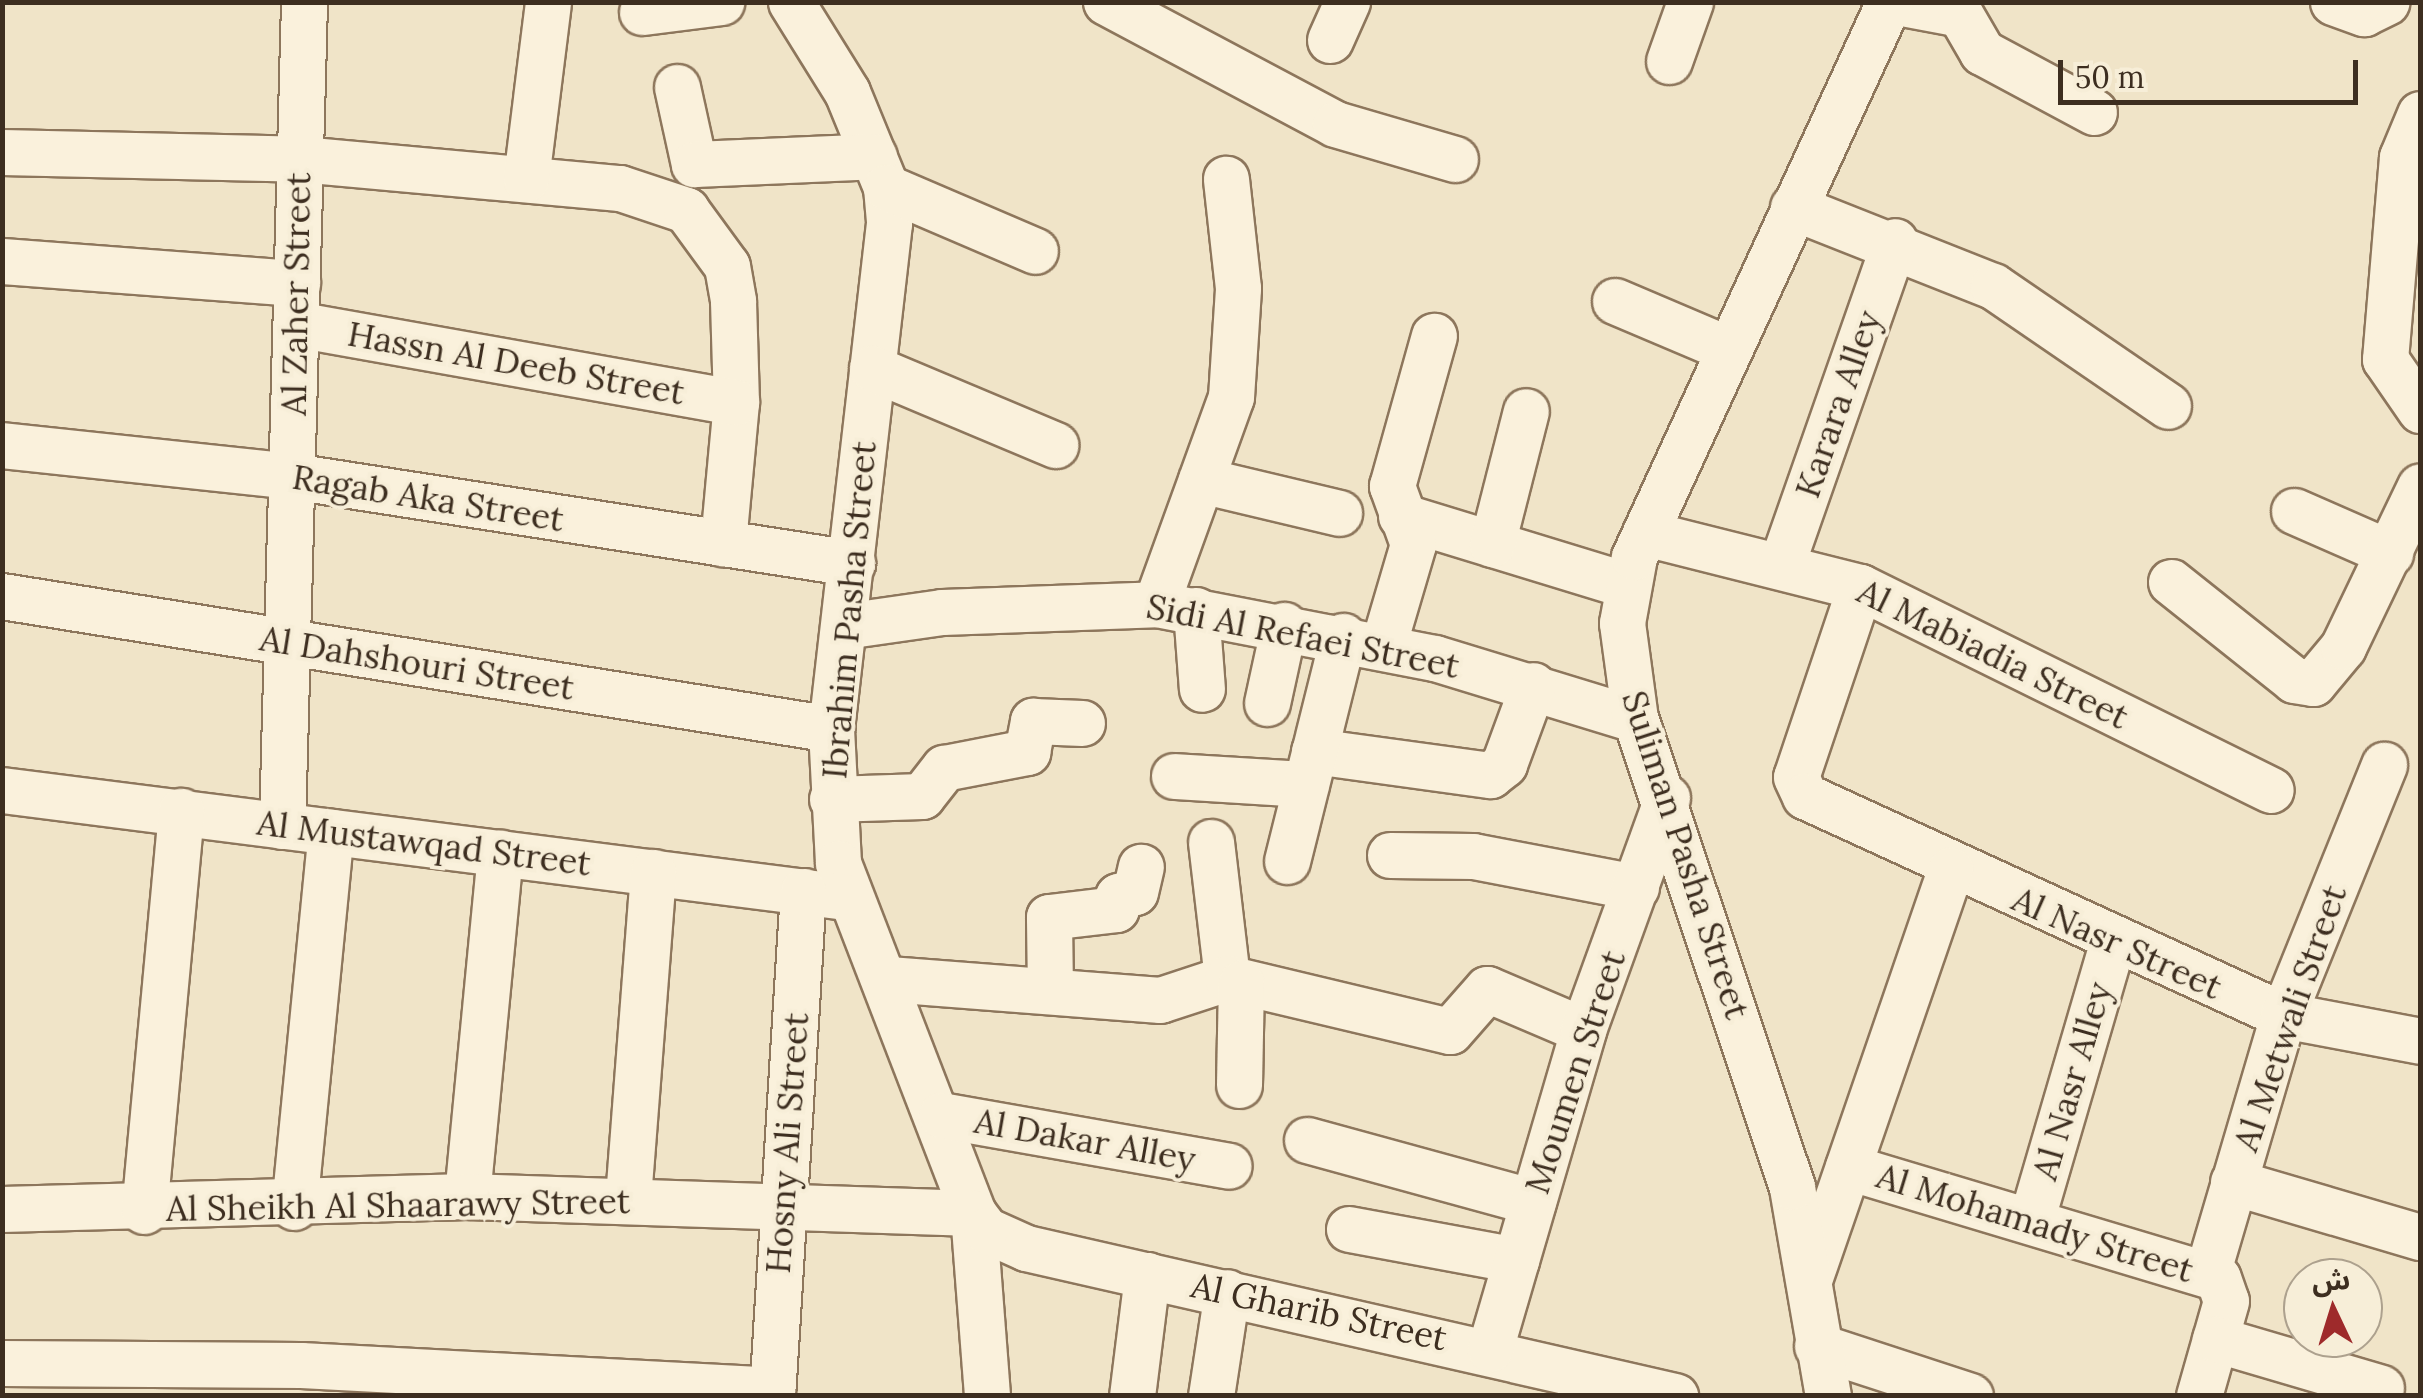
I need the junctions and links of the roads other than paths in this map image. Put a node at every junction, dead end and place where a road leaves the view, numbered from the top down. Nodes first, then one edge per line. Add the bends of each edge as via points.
1 (304, 2) edge
2 (548, 2) edge
3 (721, 2) edge
4 (791, 2) edge
5 (1106, 2) edge
6 (1690, 2) edge
7 (1893, 2) edge
8 (2333, 2) edge
9 (2388, 2) edge
10 (642, 12) dead end
11 (1669, 61) dead end
12 (677, 88) dead end
13 (2094, 112) dead end
14 (2420, 114) edge
15 (2, 152) edge
16 (2411, 156) edge
17 (300, 158) junction
18 (1455, 159) dead end
19 (880, 171) junction
20 (1226, 179) dead end
21 (526, 180) junction
22 (1793, 207) junction
23 (1896, 242) junction
24 (1035, 252) dead end
25 (2, 261) edge
26 (2406, 277) edge
27 (1615, 301) dead end
28 (296, 303) junction
29 (1434, 336) dead end
30 (1728, 348) junction
31 (872, 368) junction
32 (736, 402) junction
33 (2168, 406) dead end
34 (2420, 410) edge
35 (1526, 411) dead end
36 (1055, 445) dead end
37 (2, 446) edge
38 (292, 476) junction
39 (1201, 480) junction
40 (2420, 486) edge
41 (2294, 511) dead end
42 (1339, 513) dead end
43 (1401, 516) junction
44 (1645, 533) junction
45 (723, 543) junction
46 (1492, 544) junction
47 (2390, 553) junction
48 (852, 563) junction
49 (1780, 566) junction
50 (2171, 582) dead end
51 (1626, 585) junction
52 (1860, 586) junction
53 (2, 596) edge
54 (1176, 607) junction
55 (1284, 625) junction
56 (844, 626) junction
57 (1363, 641) junction
58 (288, 642) junction
59 (1534, 685) junction
60 (1202, 689) dead end
61 (1267, 703) dead end
62 (1635, 718) junction
63 (1082, 722) dead end
64 (831, 730) junction
65 (2384, 765) dead end
66 (1310, 767) junction
67 (1174, 776) dead end
68 (2, 790) edge
69 (2271, 790) dead end
70 (1667, 798) junction
71 (832, 800) junction
72 (181, 811) junction
73 (282, 826) junction
74 (331, 832) junction
75 (1211, 842) dead end
76 (500, 854) junction
77 (1390, 854) dead end
78 (1287, 861) dead end
79 (1141, 867) dead end
80 (1950, 870) junction
81 (653, 872) junction
82 (1636, 887) junction
83 (824, 894) junction
84 (2113, 941) junction
85 (888, 979) junction
86 (1234, 980) junction
87 (1050, 991) junction
88 (2283, 1015) junction
89 (1583, 1030) junction
90 (2420, 1041) edge
91 (1239, 1085) dead end
92 (941, 1114) junction
93 (1307, 1140) dead end
94 (1229, 1166) dead end
95 (1848, 1167) junction
96 (2234, 1182) junction
97 (467, 1196) junction
98 (628, 1198) junction
99 (1533, 1202) junction
100 (294, 1207) junction
101 (782, 1208) junction
102 (2, 1210) edge
103 (144, 1211) junction
104 (973, 1213) junction
105 (2031, 1221) junction
106 (1349, 1229) dead end
107 (2420, 1237) edge
108 (1516, 1260) junction
109 (2207, 1274) junction
110 (1147, 1275) junction
111 (1808, 1284) junction
112 (1227, 1292) junction
113 (2216, 1339) junction
114 (1816, 1346) junction
115 (1490, 1349) junction
116 (2, 1363) edge
117 (2298, 1380) edge
118 (1616, 1388) edge
119 (2381, 1388) dead end
120 (772, 1392) edge
121 (988, 1396) edge
122 (1132, 1396) edge
123 (1211, 1396) edge
124 (1675, 1396) edge
125 (1828, 1396) edge
126 (1970, 1396) edge
127 (2199, 1396) edge

1 - 17 street, Al Zaher Street
2 - 21 street
3 - 10 street
4 - 19 street
5 - 18 street via 1334,124
6 - 11 street
7 - 13 street via 1960,14 1982,52
7 - 22 street, Suliman Pasha Street
8 - 9 street via 2364,13
12 - 19 street via 694,164
14 - 16 street
15 - 17 street
16 - 26 street
17 - 21 street
17 - 28 street, Al Zaher Street
19 - 24 street
19 - 31 street, Ibrahim Pasha Street
20 - 39 street via 1238,344
21 - 32 street via 655,194 711,235 733,301
22 - 23 street
22 - 30 street, Suliman Pasha Street
23 - 33 street via 2038,314
23 - 49 street, Karara Alley
25 - 28 street, Hassn Al Deeb Street
26 - 34 street via 2388,372
27 - 30 street
28 - 32 street, Hassn Al Deeb Street
28 - 38 street, Al Zaher Street
29 - 43 street via 1392,486
30 - 44 street, Suliman Pasha Street
31 - 36 street
31 - 48 street, Ibrahim Pasha Street
32 - 45 street
35 - 46 street
37 - 38 street, Ragab Aka Street
38 - 45 street, Ragab Aka Street
38 - 58 street, Al Zaher Street
39 - 42 street
39 - 54 street
40 - 47 street
41 - 47 street
43 - 46 street
43 - 57 street via 1412,547
44 - 49 street, Al Mabiadia Street
44 - 51 street, Suliman Pasha Street
45 - 48 street, Ragab Aka Street
46 - 51 street
47 - 50 street via 2344,647 2306,684
48 - 56 street, Ibrahim Pasha Street
49 - 52 street, Al Mabiadia Street
51 - 62 street, Suliman Pasha Street via 1624,662
52 - 69 street, Al Mabiadia Street
52 - 80 street, Al Nasr Street via 1797,785
53 - 58 street, Al Dahshouri Street
54 - 55 street, Sidi Al Refaei Street
54 - 56 street, Sidi Al Refaei Street via 942,612
54 - 60 street
55 - 57 street, Sidi Al Refaei Street
55 - 61 street
56 - 64 street, Ibrahim Pasha Street
57 - 59 street, Sidi Al Refaei Street
57 - 66 street
58 - 64 street, Al Dahshouri Street
58 - 73 street, Al Zaher Street
59 - 62 street, Sidi Al Refaei Street
59 - 66 street via 1504,764 1490,776
62 - 70 street, Suliman Pasha Street
63 - 71 street via 1033,721 1027,752 944,768 922,796
64 - 71 street, Ibrahim Pasha Street
65 - 88 street, Al Metwali Street
66 - 67 street
66 - 78 street
68 - 72 street, Al Mustawqad Street
70 - 82 street, Moumen Street
70 - 111 street, Suliman Pasha Street via 1774,1123
71 - 83 street, Ibrahim Pasha Street
72 - 73 street, Al Mustawqad Street
72 - 103 street
73 - 74 street, Al Mustawqad Street
74 - 76 street, Al Mustawqad Street
74 - 100 street
75 - 86 street
76 - 81 street, Al Mustawqad Street
76 - 97 street
77 - 82 street via 1506,860
79 - 87 street via 1135,892 1118,896 1116,908 1049,916
80 - 84 street, Al Nasr Street
80 - 95 street
81 - 83 street, Al Mustawqad Street
81 - 98 street
82 - 89 street, Moumen Street
83 - 85 street, Ibrahim Pasha Street
83 - 101 street, Hosny Ali Street
84 - 88 street, Al Nasr Street
84 - 105 street, Al Nasr Alley
85 - 87 street
85 - 92 street, Ibrahim Pasha Street
86 - 87 street via 1173,1000
86 - 89 street via 1450,1032 1488,990
86 - 91 street
88 - 90 street, Al Nasr Street
88 - 96 street, Al Metwali Street
89 - 99 street, Moumen Street
92 - 94 street, Al Dakar Alley
92 - 104 street, Ibrahim Pasha Street
93 - 99 street
95 - 105 street, Al Mohamady Street
95 - 111 street
96 - 107 street
96 - 109 street, Al Metwali Street
97 - 98 street, Al Sheikh Al Shaarawy Street
97 - 100 street, Al Sheikh Al Shaarawy Street
98 - 101 street, Al Sheikh Al Shaarawy Street
99 - 108 street, Moumen Street
100 - 103 street, Al Sheikh Al Shaarawy Street
101 - 104 street, Al Sheikh Al Shaarawy Street
101 - 120 street, Hosny Ali Street
102 - 103 street, Al Sheikh Al Shaarawy Street
104 - 110 street, Al Gharib Street via 1004,1242
104 - 121 street, Ibrahim Pasha Street
105 - 109 street, Al Mohamady Street
106 - 108 street
108 - 115 street, Moumen Street
109 - 113 street, Al Mohamady Street via 2227,1294
110 - 112 street, Al Gharib Street
110 - 122 street
111 - 114 street, Suliman Pasha Street
112 - 115 street, Al Gharib Street
112 - 123 street
113 - 117 street
113 - 127 street, Al Mohamady Street
114 - 125 street, Suliman Pasha Street
114 - 126 street
115 - 118 street, Al Gharib Street
116 - 120 street via 300,1365
117 - 119 street
118 - 124 street, Al Gharib Street

